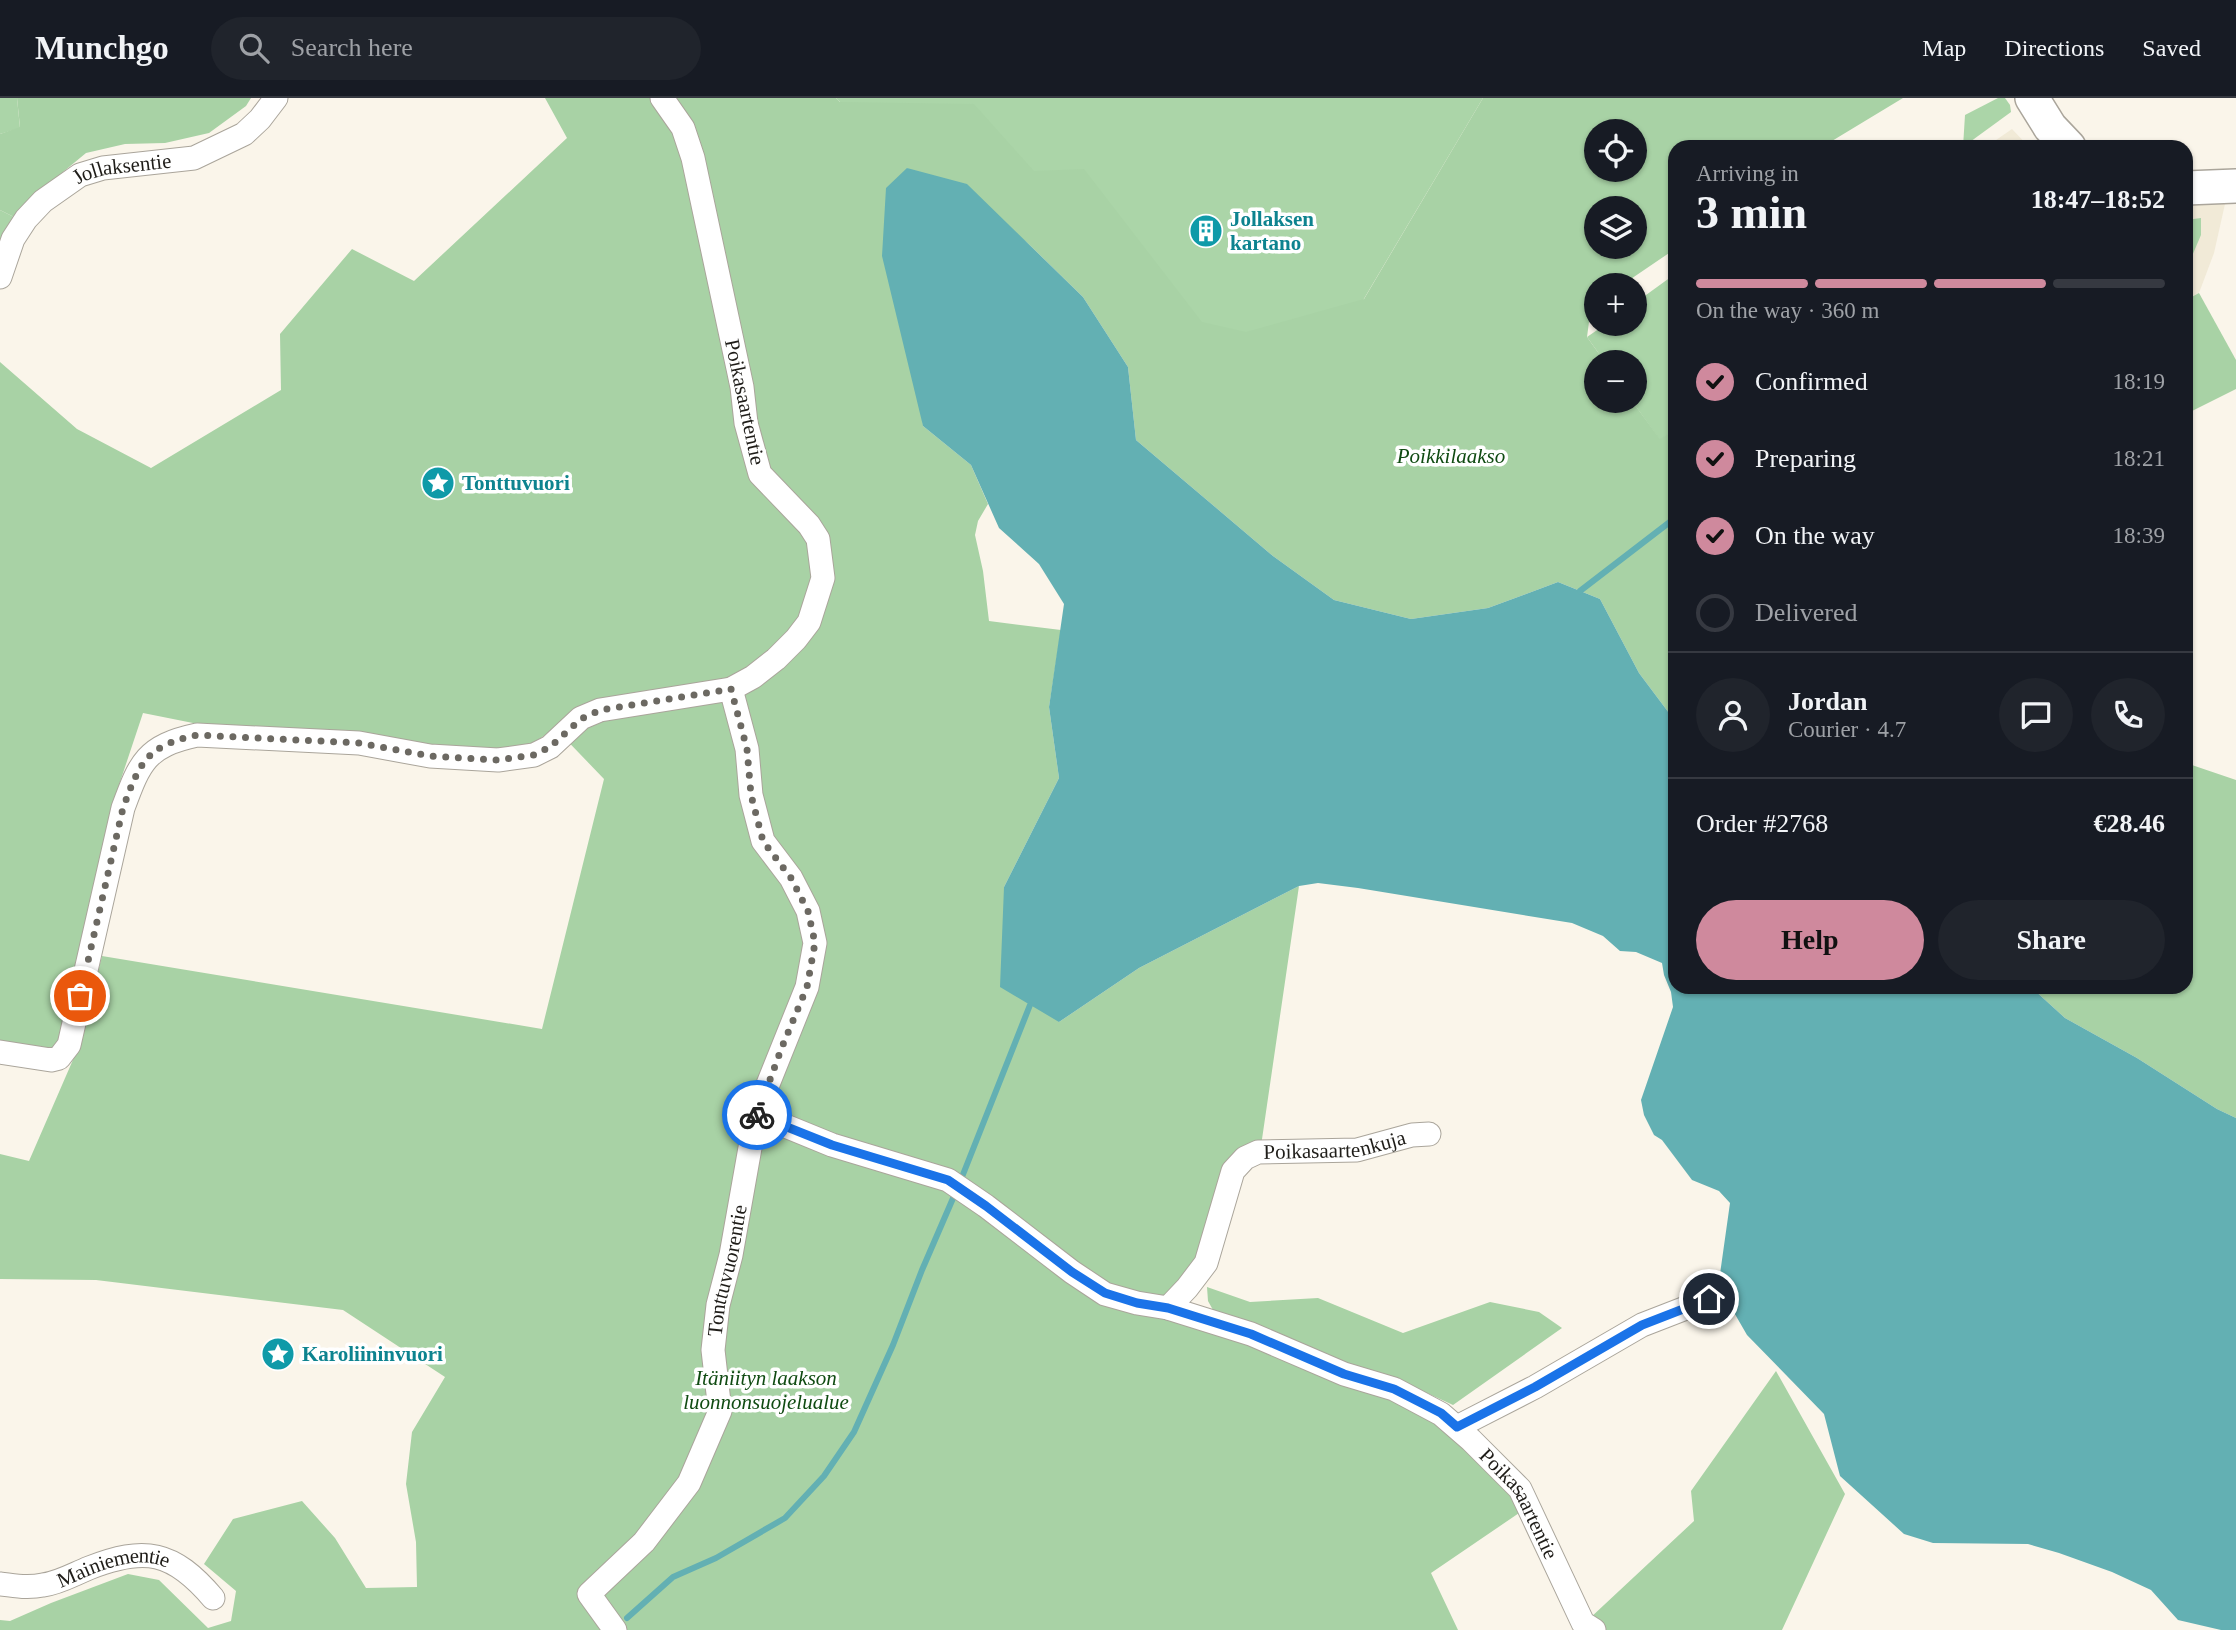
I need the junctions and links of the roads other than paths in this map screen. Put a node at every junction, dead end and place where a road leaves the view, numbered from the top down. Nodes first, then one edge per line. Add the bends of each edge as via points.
1 (276, 98) edge
2 (663, 98) edge
3 (2032, 98) edge
4 (2062, 140) edge
5 (2236, 186) edge
6 (2193, 188) edge
7 (0, 277) edge
8 (731, 689) junction
9 (0, 1052) edge
10 (756, 1114) junction
11 (1429, 1134) dead end
12 (1709, 1299) dead end
13 (1168, 1308) junction
14 (1457, 1427) junction
15 (0, 1584) edge
16 (213, 1598) dead end
17 (615, 1630) edge
18 (1594, 1630) edge

1 - 7 street, Jollaksentie via 244,134 194,158 103,168 80,175 26,219 13,239
2 - 8 street, Poikasaartentie via 684,128 694,158 760,474 809,525 822,559 822,578 810,622 776,659
3 - 4 street
5 - 6 street
8 - 9 street via 600,710 534,755 498,760 430,756 359,743 197,735 171,741 151,753 136,773 123,808 69,1045 59,1058 51,1060
8 - 10 street via 763,841 791,878 808,911 815,943 807,987
10 - 13 street, Poikasaartentie via 832,1145 948,1180 1105,1293
10 - 17 street, Tonttuvuorentie via 718,1304 713,1350 720,1411 689,1483 644,1542 589,1594
11 - 13 street, Poikasaartenkuja via 1357,1150 1258,1152 1245,1158 1233,1171 1206,1263
12 - 14 street via 1642,1325
13 - 14 street, Poikasaartentie via 1251,1334 1344,1374 1394,1389 1441,1413
14 - 18 street, Poikasaartentie via 1520,1489 1583,1623
15 - 16 street, Mainiementie via 45,1585 126,1555 164,1558 193,1575

